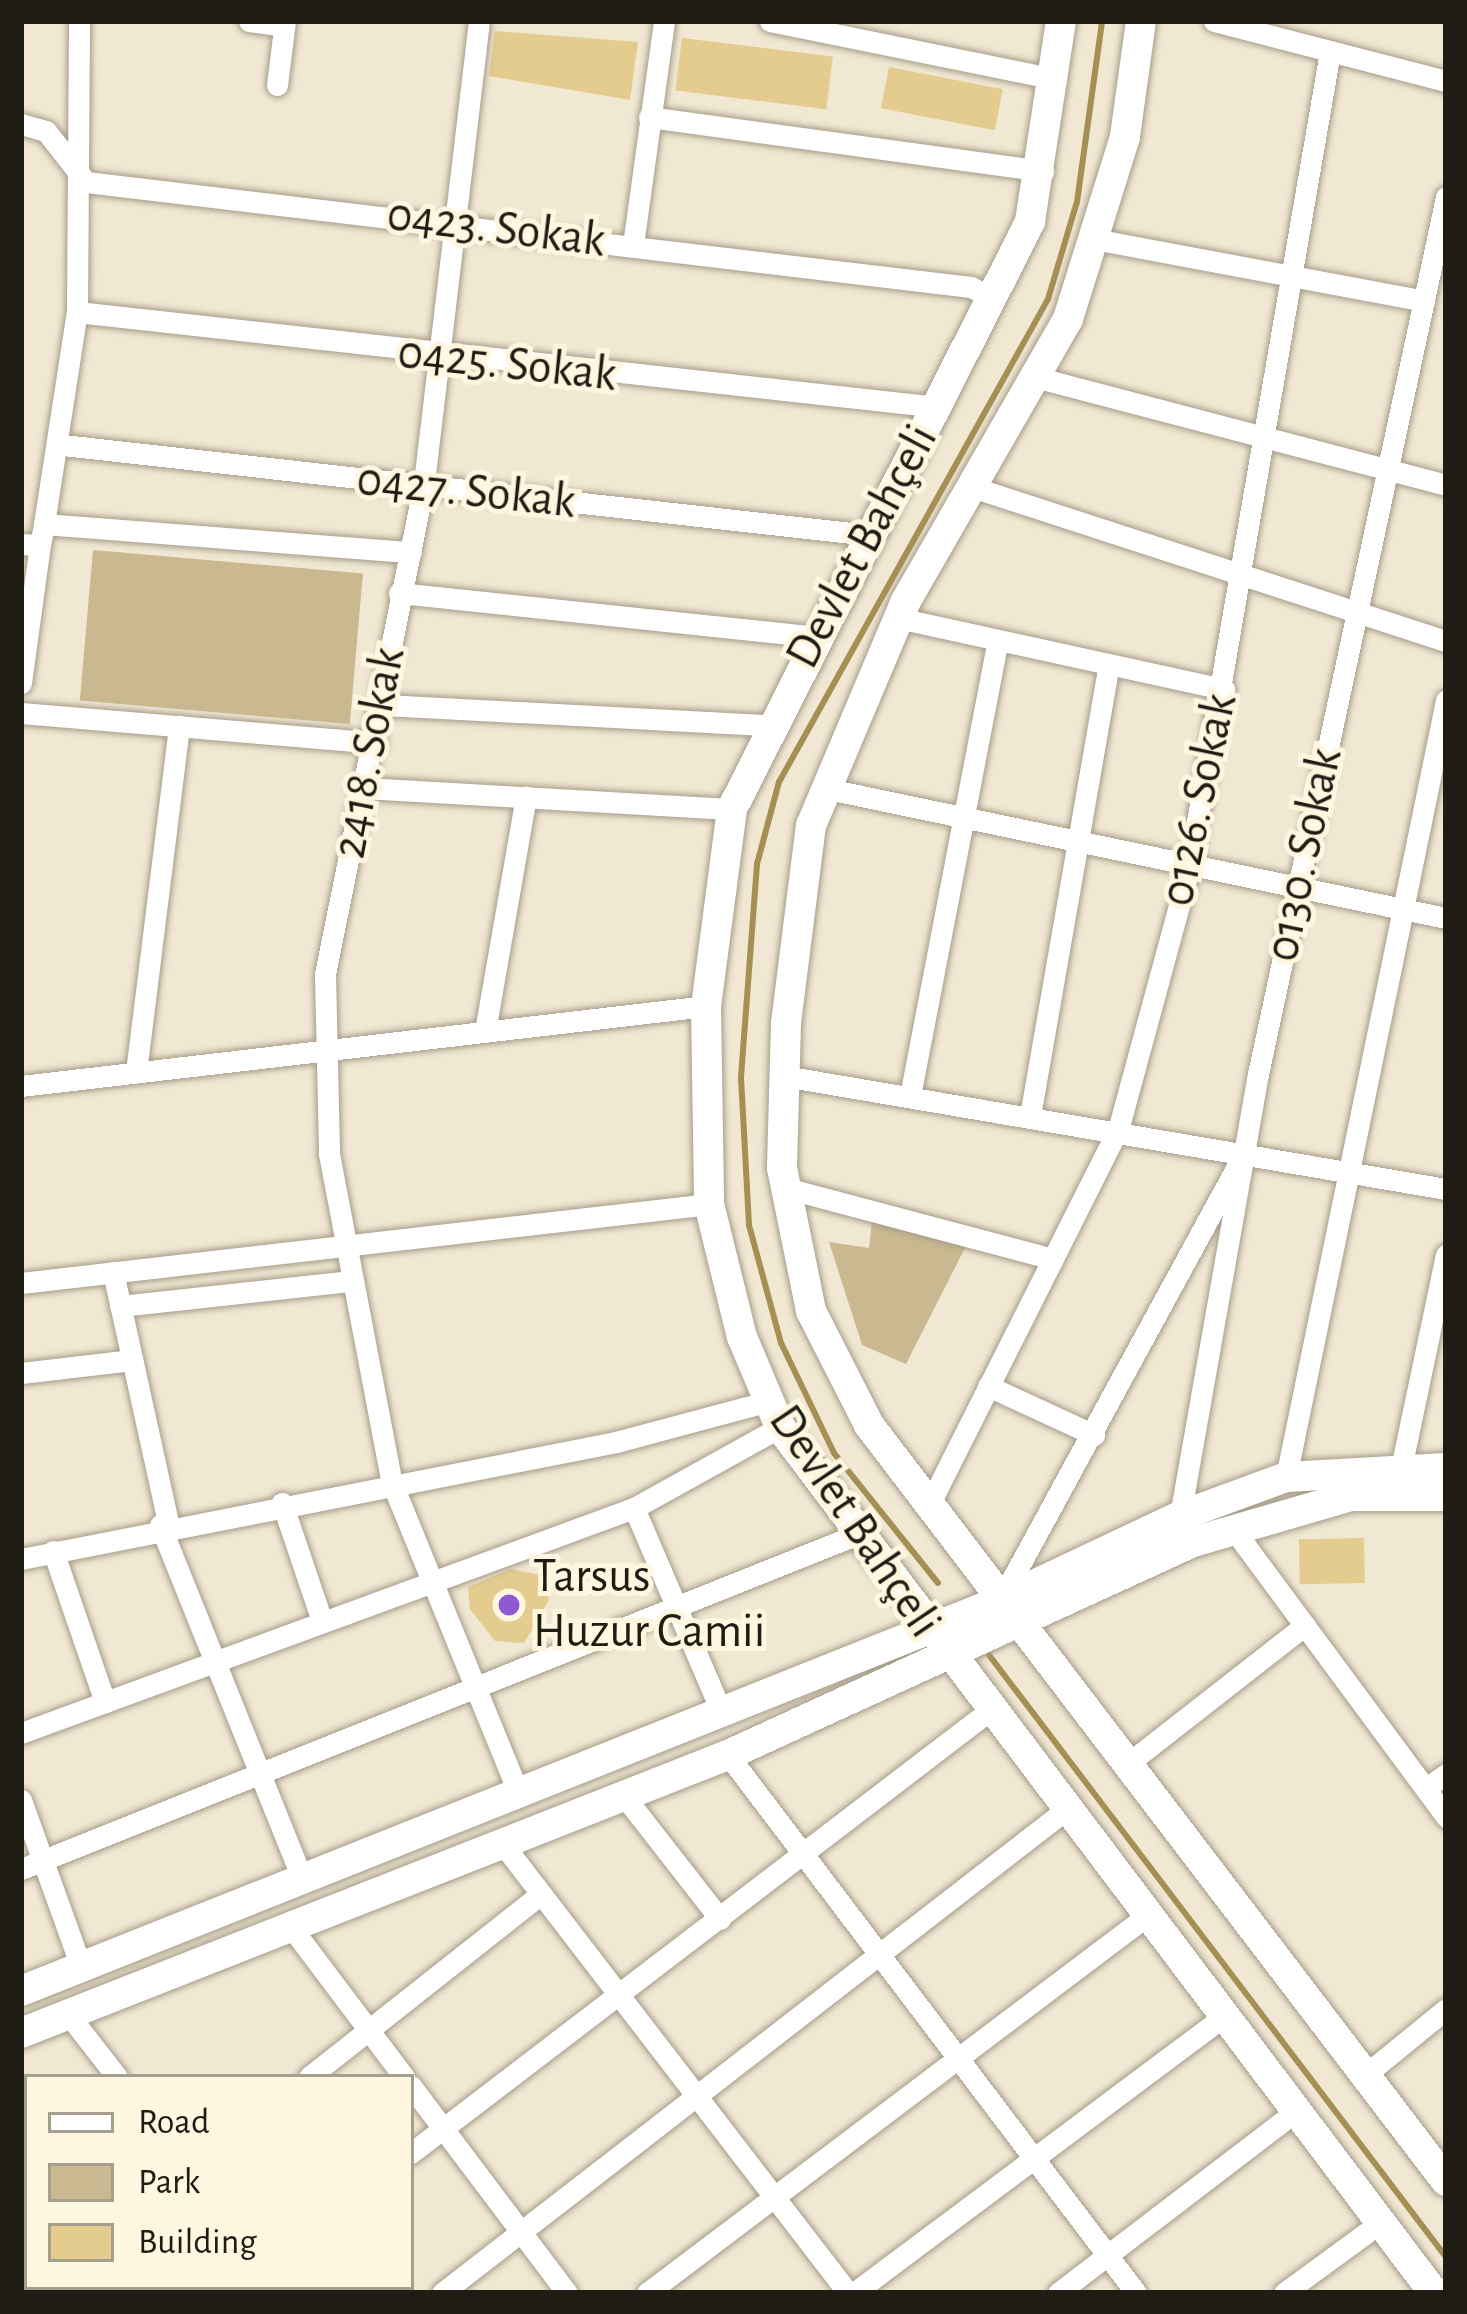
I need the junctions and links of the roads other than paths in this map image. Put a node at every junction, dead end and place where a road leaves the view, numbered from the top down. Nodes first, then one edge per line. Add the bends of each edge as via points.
1 (79, 21) edge
2 (249, 21) edge
3 (479, 21) edge
4 (664, 21) edge
5 (770, 21) edge
6 (1061, 21) edge
7 (1141, 21) edge
8 (1214, 21) edge
9 (284, 24) edge
10 (1330, 52) junction
11 (1056, 79) junction
12 (1446, 81) edge
13 (277, 85) dead end
14 (649, 116) junction
15 (21, 124) edge
16 (1043, 171) junction
17 (86, 182) junction
18 (1446, 197) edge
19 (449, 222) junction
20 (1099, 240) junction
21 (633, 245) junction
22 (1299, 274) junction
23 (994, 299) junction
24 (1424, 301) junction
25 (77, 312) junction
26 (436, 359) junction
27 (1035, 377) junction
28 (938, 407) junction
29 (1270, 442) junction
30 (63, 445) junction
31 (1386, 467) junction
32 (1446, 485) edge
33 (972, 487) junction
34 (423, 488) junction
35 (869, 536) junction
36 (35, 537) edge
37 (411, 552) junction
38 (1246, 574) junction
39 (399, 593) junction
40 (1357, 609) junction
41 (898, 618) junction
42 (814, 637) junction
43 (1446, 641) edge
44 (997, 643) junction
45 (1108, 670) junction
46 (21, 683) edge
47 (1224, 689) junction
48 (1446, 700) edge
49 (384, 705) junction
50 (21, 713) edge
51 (768, 725) junction
52 (179, 726) junction
53 (376, 742) junction
54 (366, 788) junction
55 (823, 788) junction
56 (526, 797) junction
57 (732, 809) junction
58 (955, 819) junction
59 (1076, 846) junction
60 (1189, 868) junction
61 (1298, 889) junction
62 (1402, 909) junction
63 (1446, 918) edge
64 (706, 1006) junction
65 (485, 1031) junction
66 (327, 1048) junction
67 (136, 1072) junction
68 (784, 1076) junction
69 (21, 1086) edge
70 (910, 1096) junction
71 (1030, 1116) junction
72 (1118, 1130) junction
73 (1245, 1151) junction
74 (1352, 1171) junction
75 (786, 1188) junction
76 (1446, 1189) edge
77 (709, 1204) junction
78 (345, 1244) junction
79 (1446, 1255) edge
80 (1053, 1259) junction
81 (113, 1272) junction
82 (352, 1281) junction
83 (21, 1283) edge
84 (120, 1306) junction
85 (1437, 1338) edge
86 (132, 1360) junction
87 (21, 1373) edge
88 (988, 1386) junction
89 (775, 1414) junction
90 (1094, 1435) junction
91 (1401, 1468) junction
92 (1446, 1468) edge
93 (1286, 1478) junction
94 (392, 1483) junction
95 (1446, 1496) edge
96 (282, 1503) junction
97 (928, 1504) junction
98 (634, 1508) junction
99 (1180, 1516) junction
100 (164, 1524) junction
101 (1234, 1530) junction
102 (858, 1534) junction
103 (53, 1551) junction
104 (21, 1559) edge
105 (434, 1579) junction
106 (676, 1613) junction
107 (1009, 1613) junction
108 (322, 1621) junction
109 (1305, 1624) junction
110 (934, 1640) junction
111 (213, 1661) junction
112 (477, 1691) junction
113 (105, 1702) junction
114 (720, 1709) junction
115 (988, 1711) junction
116 (21, 1733) edge
117 (728, 1755) junction
118 (1126, 1765) junction
119 (1446, 1774) edge
120 (262, 1776) junction
121 (1426, 1788) junction
122 (518, 1791) junction
123 (624, 1796) junction
124 (21, 1801) edge
125 (1064, 1811) junction
126 (1446, 1817) edge
127 (502, 1844) junction
128 (802, 1854) junction
129 (32, 1866) edge
130 (302, 1878) junction
131 (541, 1894) junction
132 (1145, 1917) junction
133 (720, 1919) junction
134 (291, 1927) junction
135 (878, 1954) junction
136 (81, 1967) junction
137 (21, 1990) edge
138 (620, 1997) junction
139 (1446, 2009) edge
140 (68, 2014) junction
141 (1221, 2018) junction
142 (367, 2028) junction
143 (21, 2033) edge
144 (954, 2056) junction
145 (114, 2074) edge
146 (313, 2074) edge
147 (402, 2074) edge
148 (1365, 2075) junction
149 (414, 2090) edge
150 (698, 2098) junction
151 (1295, 2112) junction
152 (443, 2128) junction
153 (414, 2151) edge
154 (1031, 2160) junction
155 (1446, 2181) edge
156 (776, 2199) junction
157 (1382, 2222) junction
158 (519, 2230) junction
159 (1104, 2253) junction
160 (442, 2293) edge
161 (567, 2293) edge
162 (646, 2293) edge
163 (851, 2293) edge
164 (1058, 2293) edge
165 (1136, 2293) edge
166 (1284, 2293) edge
167 (1435, 2293) edge

1 - 17 street
2 - 9 street
3 - 19 street, 2418. Sokak
4 - 14 street
5 - 11 street
6 - 11 street, Devlet Bahçeli
7 - 20 street, Devlet Bahçeli
8 - 10 street
9 - 13 street
10 - 12 street
10 - 22 street, 0126. Sokak
11 - 16 street, Devlet Bahçeli
14 - 16 street
14 - 21 street
15 - 17 street via 46,131
16 - 23 street, Devlet Bahçeli
17 - 19 street, 0423. Sokak
17 - 25 street
18 - 24 street, 0130. Sokak
19 - 21 street, 0423. Sokak
19 - 26 street, 2418. Sokak
20 - 22 street
20 - 27 street, Devlet Bahçeli
21 - 23 street, 0423. Sokak
22 - 24 street
22 - 29 street, 0126. Sokak
23 - 28 street, Devlet Bahçeli
24 - 31 street, 0130. Sokak
25 - 26 street, 0425. Sokak
25 - 30 street
26 - 28 street, 0425. Sokak
26 - 34 street, 2418. Sokak
27 - 29 street
27 - 33 street, Devlet Bahçeli
28 - 35 street, Devlet Bahçeli
29 - 31 street
29 - 38 street, 0126. Sokak
30 - 34 street, 0427. Sokak
30 - 36 street
31 - 32 street
31 - 40 street, 0130. Sokak
33 - 38 street
33 - 41 street, Devlet Bahçeli
34 - 35 street, 0427. Sokak
34 - 37 street, 2418. Sokak
35 - 42 street, Devlet Bahçeli
36 - 37 street
36 - 46 street
37 - 39 street, 2418. Sokak
38 - 40 street
38 - 47 street, 0126. Sokak
39 - 42 street
39 - 49 street, 2418. Sokak
40 - 43 street
40 - 61 street, 0130. Sokak
41 - 44 street
41 - 55 street, Devlet Bahçeli
42 - 51 street, Devlet Bahçeli
44 - 45 street
44 - 58 street
45 - 47 street
45 - 59 street
47 - 60 street, 0126. Sokak
48 - 62 street
49 - 51 street
49 - 53 street, 2418. Sokak
50 - 52 street
51 - 57 street, Devlet Bahçeli
52 - 53 street
52 - 67 street
53 - 54 street, 2418. Sokak
54 - 56 street
54 - 66 street, 2418. Sokak via 325,974
55 - 58 street
55 - 68 street, Devlet Bahçeli
56 - 57 street
56 - 65 street
57 - 64 street, Devlet Bahçeli
58 - 59 street
58 - 70 street
59 - 60 street
59 - 71 street
60 - 61 street
60 - 72 street, 0126. Sokak
61 - 62 street
61 - 73 street, 0130. Sokak
62 - 63 street
62 - 74 street
64 - 65 street
64 - 77 street, Devlet Bahçeli
65 - 66 street
66 - 67 street
66 - 78 street, 2418. Sokak
67 - 69 street
68 - 70 street
68 - 75 street, Devlet Bahçeli
70 - 71 street
71 - 72 street
72 - 73 street
72 - 80 street, 0126. Sokak
73 - 74 street
73 - 90 street
73 - 99 street, 0130. Sokak
74 - 76 street
74 - 93 street
75 - 80 street
75 - 97 street, Devlet Bahçeli via 811,1311 869,1425
77 - 78 street
77 - 89 street, Devlet Bahçeli
78 - 81 street
78 - 82 street, 2418. Sokak
79 - 85 street
80 - 88 street, 0126. Sokak
81 - 83 street
81 - 84 street
82 - 84 street
82 - 94 street, 2418. Sokak
84 - 86 street
85 - 91 street
86 - 87 street
86 - 100 street
88 - 90 street
88 - 97 street, 0126. Sokak
89 - 94 street
89 - 98 street
89 - 102 street, Devlet Bahçeli
90 - 107 street
91 - 92 street
91 - 93 street
93 - 99 street
94 - 96 street
94 - 105 street, 2418. Sokak
95 - 101 street via 1351,1496
96 - 100 street
96 - 108 street
97 - 107 street, Devlet Bahçeli
98 - 105 street
98 - 106 street
99 - 107 street
100 - 103 street
100 - 111 street
101 - 107 street
101 - 109 street
102 - 106 street
102 - 110 street, Devlet Bahçeli
103 - 104 street
103 - 113 street
105 - 108 street
105 - 112 street, 2418. Sokak
106 - 112 street
106 - 114 street
107 - 110 street
107 - 118 street, Devlet Bahçeli
108 - 111 street
109 - 118 street
109 - 121 street
110 - 114 street
110 - 115 street, Devlet Bahçeli
110 - 117 street
111 - 113 street
111 - 120 street
112 - 120 street
112 - 122 street, 2418. Sokak
113 - 116 street
114 - 122 street
115 - 125 street, Devlet Bahçeli
115 - 128 street
117 - 123 street
117 - 128 street
118 - 148 street, Devlet Bahçeli
119 - 121 street
120 - 129 street
120 - 130 street
121 - 126 street
122 - 130 street
123 - 127 street
123 - 133 street
124 - 129 street
125 - 132 street, Devlet Bahçeli
125 - 135 street
127 - 131 street
127 - 134 street
128 - 133 street
128 - 135 street
129 - 136 street
130 - 136 street
131 - 138 street
131 - 142 street
132 - 141 street, Devlet Bahçeli
132 - 144 street
133 - 138 street
134 - 140 street
134 - 142 street
135 - 144 street
135 - 150 street
136 - 137 street
138 - 150 street
138 - 152 street
139 - 148 street
140 - 143 street
140 - 145 street
141 - 151 street, Devlet Bahçeli
141 - 154 street
142 - 146 street
142 - 147 street
144 - 154 street
144 - 156 street
148 - 155 street, Devlet Bahçeli
149 - 152 street
150 - 156 street
150 - 158 street
151 - 157 street, Devlet Bahçeli
151 - 159 street
152 - 153 street
152 - 158 street
154 - 159 street
154 - 163 street
156 - 162 street
156 - 163 street
157 - 166 street
157 - 167 street, Devlet Bahçeli
158 - 160 street
158 - 161 street
159 - 164 street
159 - 165 street

